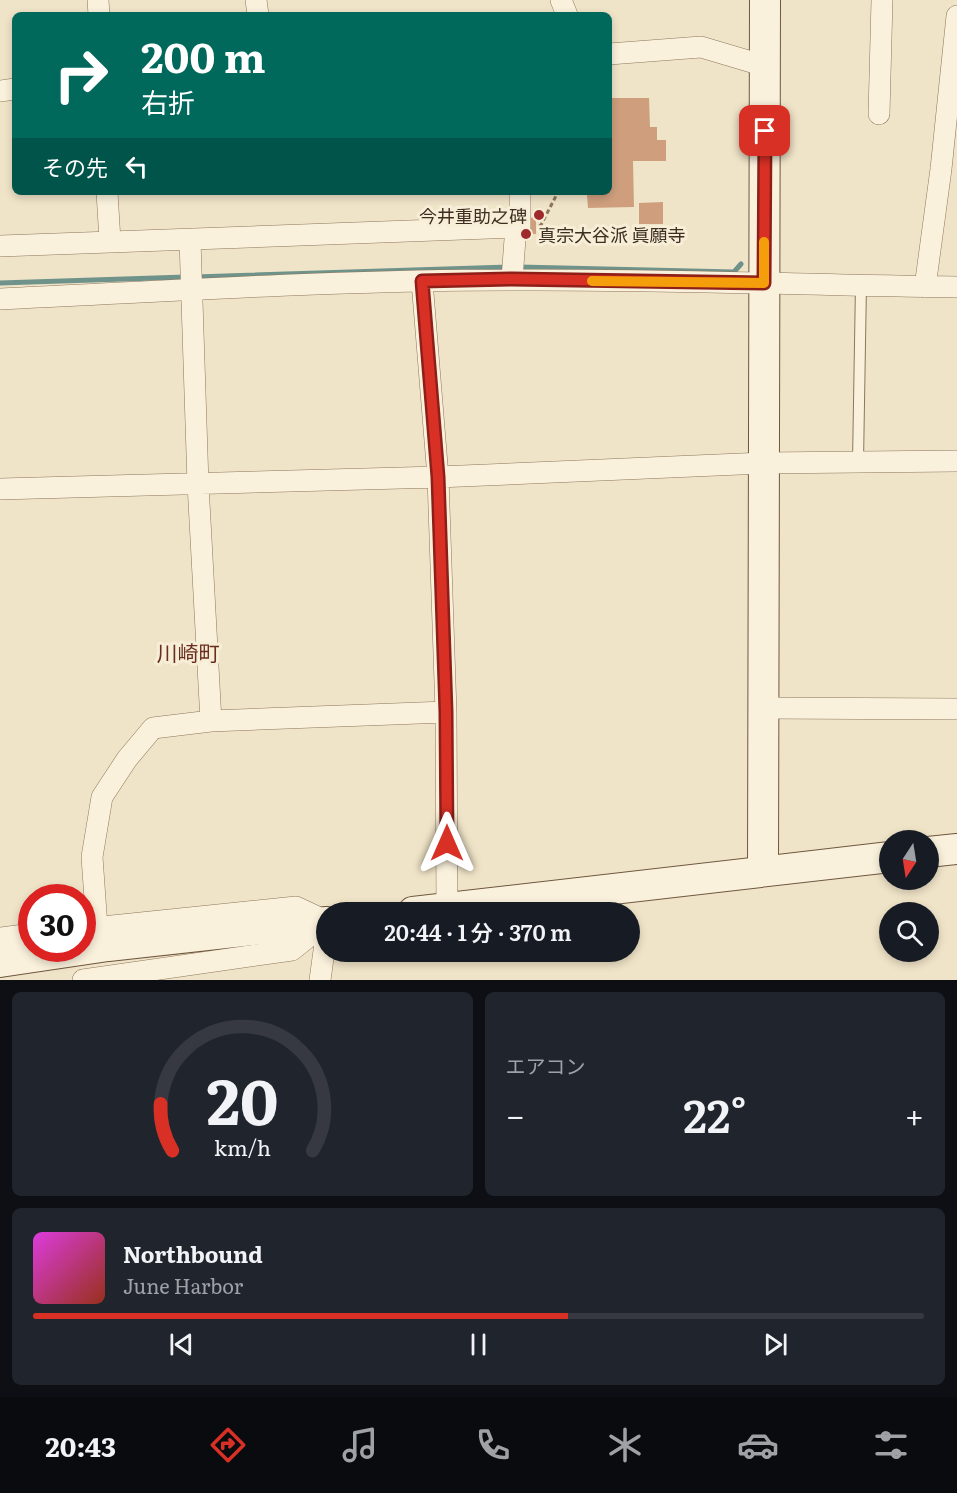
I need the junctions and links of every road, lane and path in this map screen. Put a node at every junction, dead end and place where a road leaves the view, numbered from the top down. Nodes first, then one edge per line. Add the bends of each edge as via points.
1 (765, 0) edge
2 (882, 0) edge
3 (957, 16) edge
4 (612, 54) edge
5 (765, 66) junction
6 (879, 114) dead end
7 (949, 169) edge
8 (107, 195) edge
9 (521, 195) edge
10 (556, 195) edge
11 (528, 227) junction
12 (190, 240) junction
13 (110, 241) junction
14 (0, 246) edge
15 (512, 279) junction
16 (422, 281) junction
17 (764, 283) junction
18 (861, 284) junction
19 (925, 287) junction
20 (957, 287) edge
21 (191, 290) junction
22 (0, 299) edge
23 (957, 461) edge
24 (764, 462) junction
25 (858, 462) junction
26 (438, 477) junction
27 (198, 484) junction
28 (0, 489) edge
29 (764, 708) junction
30 (957, 709) edge
31 (446, 712) junction
32 (211, 721) junction
33 (957, 849) edge
34 (939, 851) edge
35 (879, 858) edge
36 (763, 871) junction
37 (93, 884) edge
38 (447, 902) edge
39 (498, 902) edge
40 (316, 923) edge
41 (316, 931) edge
42 (96, 934) edge
43 (18, 936) edge
44 (0, 938) edge
45 (18, 957) edge
46 (0, 962) edge
47 (322, 962) edge
48 (83, 980) edge
49 (320, 980) edge

1 - 5 street
2 - 6 street
3 - 7 street
4 - 5 street via 700,47
5 - 17 street
7 - 19 street
8 - 13 street
9 - 11 street
10 - 11 path via 541,225
11 - 12 street
11 - 15 street via 515,239
12 - 13 street
12 - 21 street
13 - 14 street
15 - 16 street
15 - 17 street
16 - 21 street
16 - 26 street
17 - 18 street
17 - 24 street
18 - 19 street
18 - 25 lane
19 - 20 street
21 - 22 street
21 - 27 street
23 - 25 street
24 - 25 street
24 - 26 street
24 - 29 street
26 - 27 street
26 - 31 street
27 - 28 street
27 - 32 street
29 - 30 street
29 - 36 street
31 - 32 street
31 - 38 street
32 - 37 street via 153,728 127,759 102,797 92,857
33 - 34 street
35 - 36 street
36 - 39 street
40 - 42 street
41 - 48 street via 292,950
43 - 44 street
45 - 46 street
47 - 49 street

